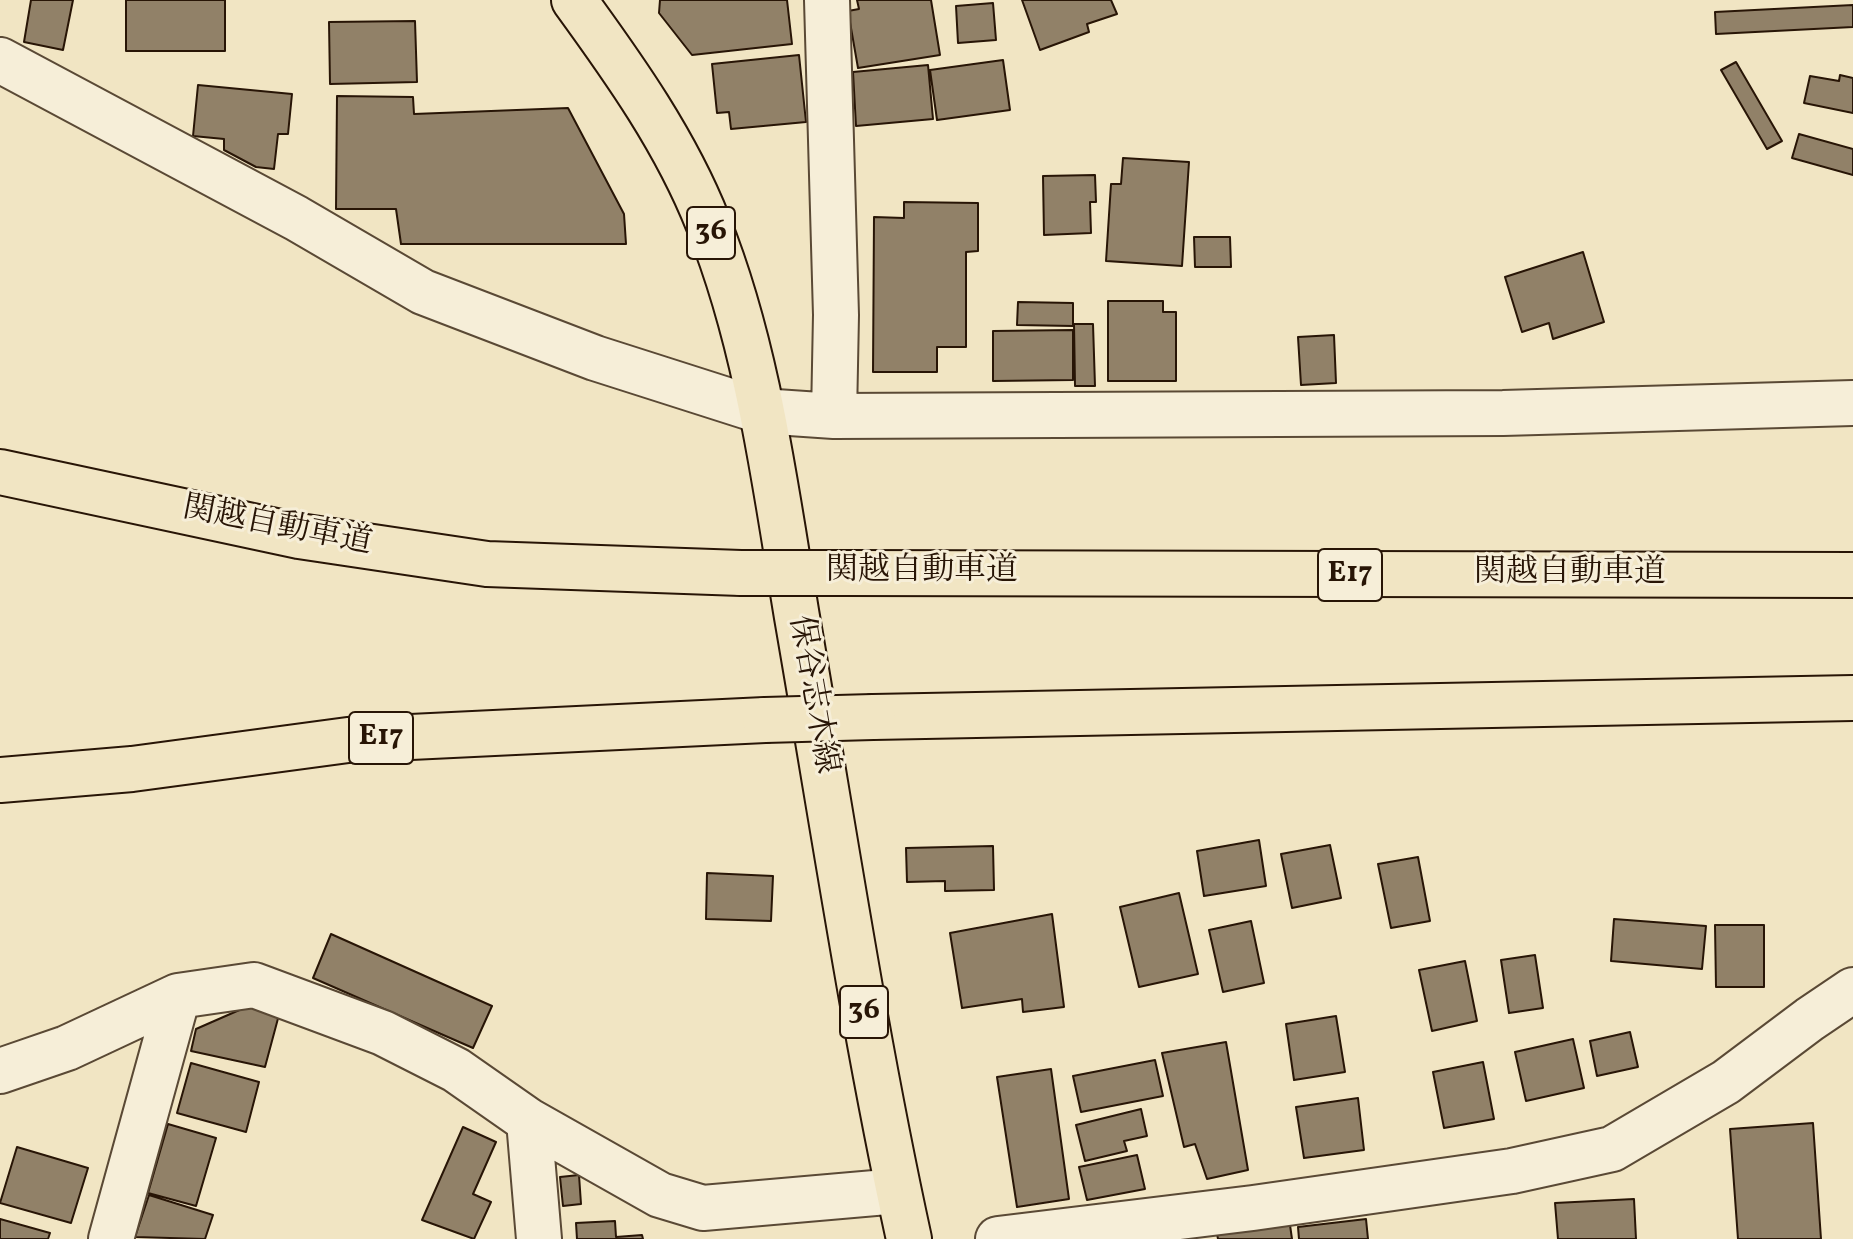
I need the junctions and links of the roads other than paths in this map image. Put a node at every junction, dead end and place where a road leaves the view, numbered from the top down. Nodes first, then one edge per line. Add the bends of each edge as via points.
1 (574, 0) edge
2 (827, 0) edge
3 (0, 60) edge
4 (1853, 403) edge
5 (761, 411) junction
6 (834, 416) junction
7 (0, 472) edge
8 (1853, 575) edge
9 (1853, 698) edge
10 (0, 780) edge
11 (1853, 990) edge
12 (178, 996) junction
13 (0, 1071) edge
14 (529, 1121) junction
15 (898, 1191) junction
16 (111, 1239) edge
17 (539, 1239) edge
18 (909, 1239) edge
19 (998, 1239) edge

1 - 5 main road, 保谷志木線 / 36 via 641,96 703,211
2 - 6 street
3 - 5 street via 423,292 595,358
4 - 6 street via 1503,413
5 - 6 street
5 - 15 main road, 保谷志木線 / 36
7 - 8 main road, 関越自動車道 / E17, bridge via 299,536 487,564 741,573
9 - 10 main road, E17, bridge via 765,720 348,740 132,769
11 - 19 street via 1726,1082 1612,1149 1512,1171
12 - 13 street via 67,1048
12 - 14 street via 254,985 383,1033 456,1070
12 - 16 street
14 - 15 street via 660,1195 703,1208
14 - 17 street
15 - 18 main road, 保谷志木線 / 36

